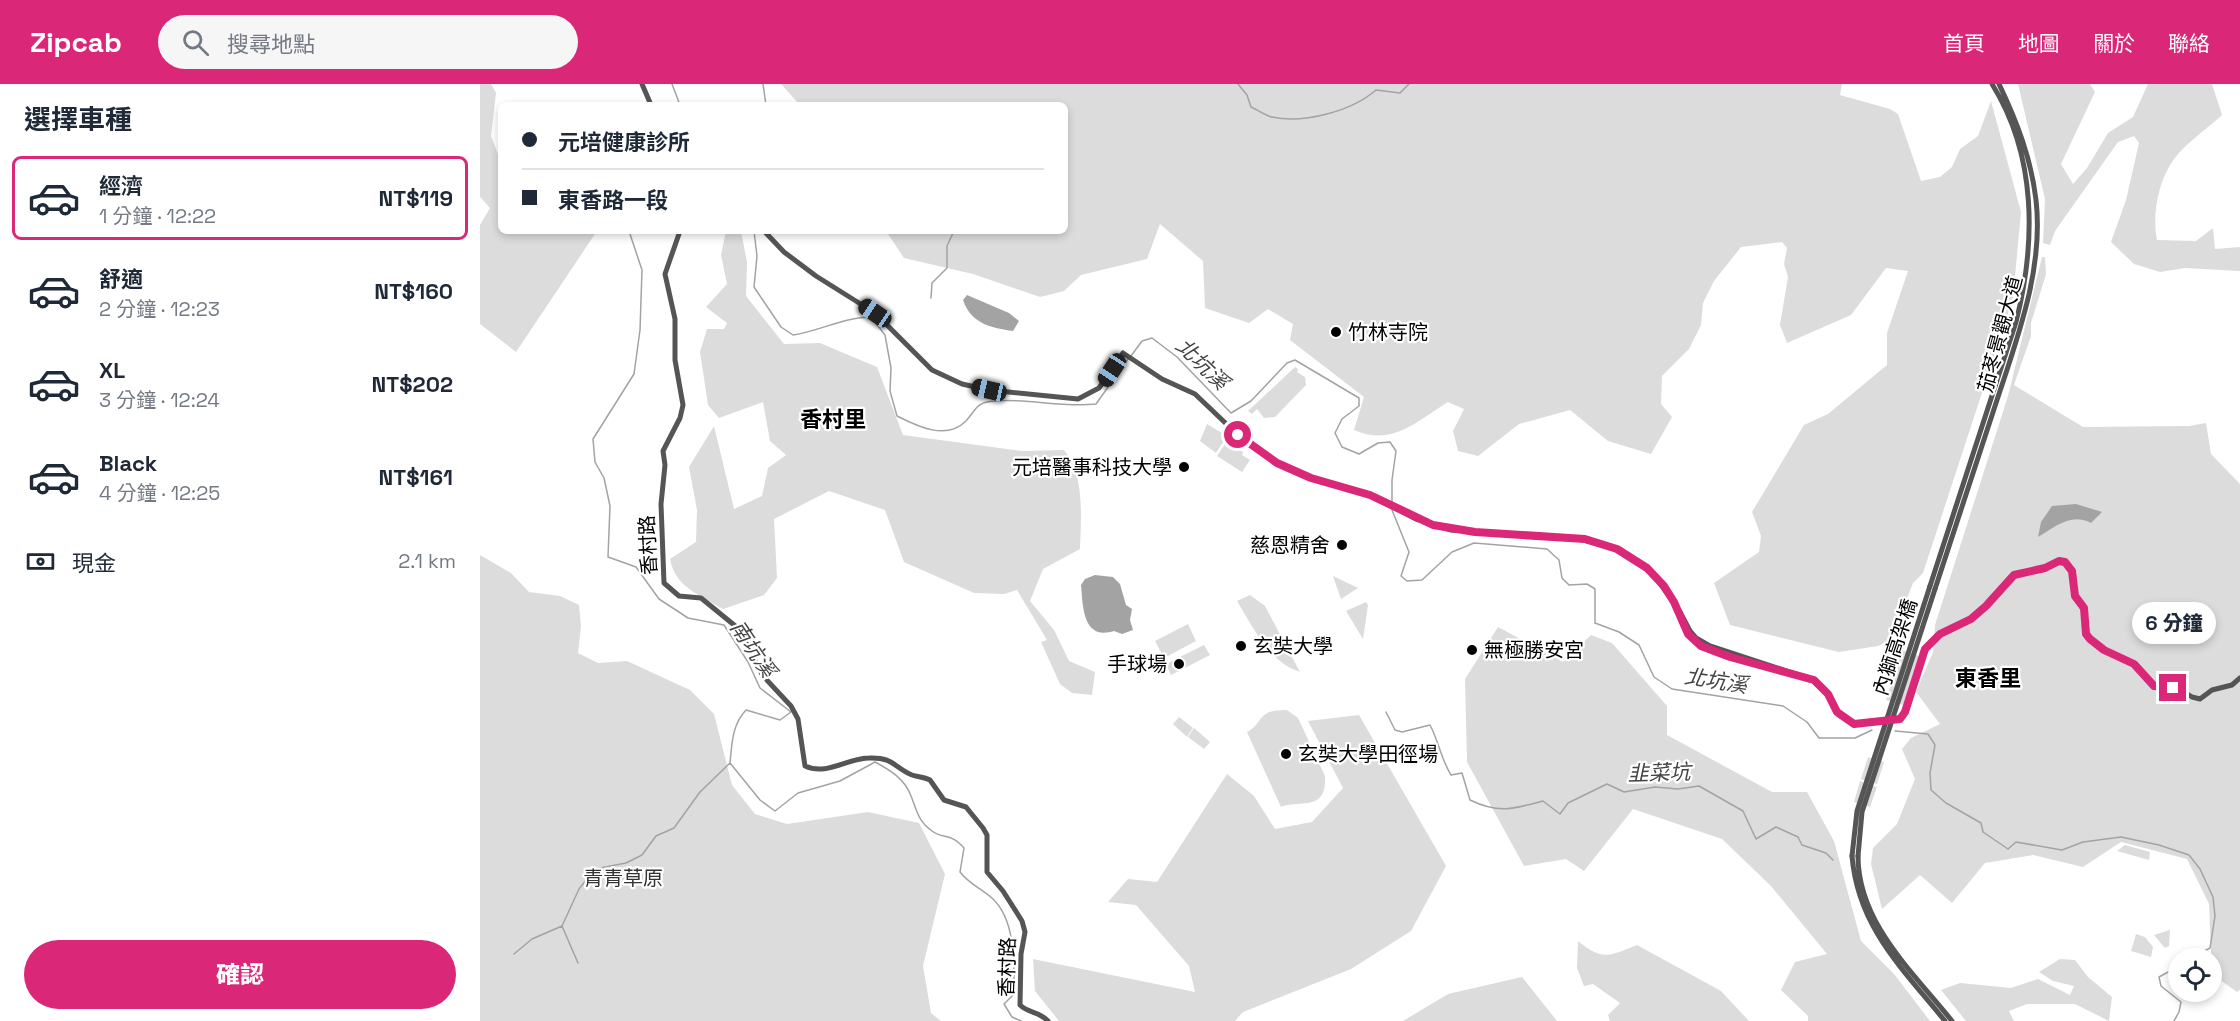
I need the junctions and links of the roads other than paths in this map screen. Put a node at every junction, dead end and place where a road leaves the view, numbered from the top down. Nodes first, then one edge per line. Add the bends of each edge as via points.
1 (642, 84) edge
2 (1992, 84) edge
3 (1999, 84) edge
4 (650, 102) edge
5 (679, 234) edge
6 (767, 234) edge
7 (1932, 587) junction
8 (2240, 678) edge
9 (1855, 856) junction
10 (1048, 1021) edge
11 (1945, 1021) edge
12 (1952, 1021) edge

1 - 4 street
2 - 7 street, 茄苳景觀大道 via 2005,108 2024,164 2030,203 2030,250 2016,322
3 - 7 street, 茄苳景觀大道 via 2030,163 2037,201 2036,250 2022,323
5 - 10 street, 香村路 via 665,274 675,319 675,360 683,405 663,451 664,583 679,596 701,598 740,629 763,676 798,718 805,766 815,770 869,758 885,759 910,775 930,780 944,800 969,810 987,835 987,872 1010,900 1025,932 1020,1005
6 - 8 street via 816,276 875,313 932,369 962,384 1078,399 1099,388 1125,354 1162,379 1195,394 1238,435 1277,463 1311,478 1370,495 1416,519 1451,530 1585,539 1617,549 1664,586 1690,632 1703,644 1814,680 1846,720 1865,724 1900,719 1931,641 1971,619 2014,575 2059,561 2072,571 2075,596 2084,608 2086,634 2104,650 2134,664 2154,686 2178,688 2199,699
7 - 9 street, 內獅高架橋, bridge via 1857,811
9 - 11 street via 1858,894 1877,937
9 - 12 street via 1876,923

